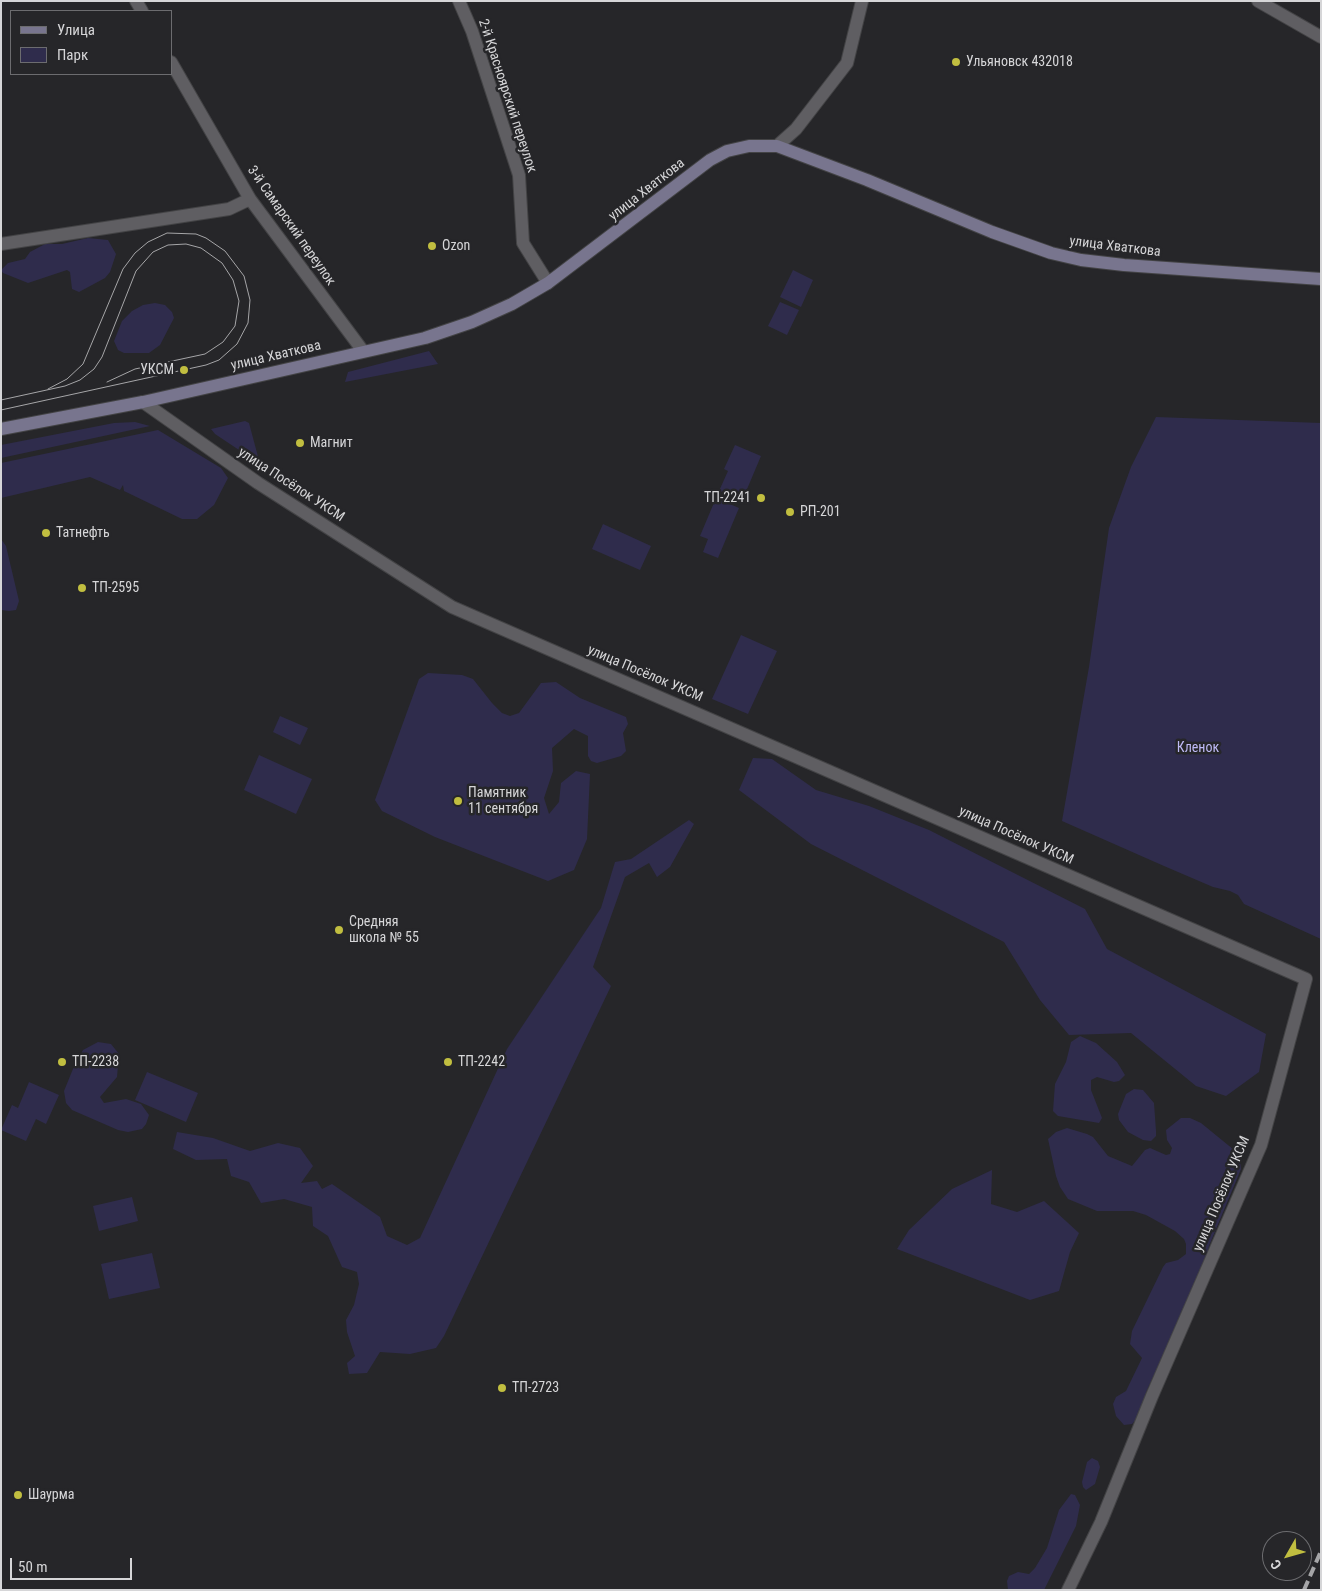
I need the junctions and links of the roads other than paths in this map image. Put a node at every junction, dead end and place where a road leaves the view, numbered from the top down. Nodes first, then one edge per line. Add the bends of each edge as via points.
1 (458, 1) edge
2 (862, 1) edge
3 (1258, 1) edge
4 (1321, 37) edge
5 (172, 64) edge
6 (777, 146) junction
7 (250, 199) junction
8 (1, 244) edge
9 (1321, 279) edge
10 (548, 283) junction
11 (363, 351) junction
12 (143, 402) junction
13 (1, 428) edge
14 (1068, 1590) edge

1 - 10 street, 2-й Красноярский переулок via 472,31 519,175 523,243
2 - 6 street via 847,63 796,129
3 - 4 street
5 - 7 street, 3-й Самарский переулок
6 - 9 main road, улица Хваткова via 1058,255 1124,265
6 - 10 main road, улица Хваткова via 749,146 727,151 710,160
7 - 8 street via 229,209
7 - 11 street, 3-й Самарский переулок
10 - 11 main road, улица Хваткова via 472,322 425,338
11 - 12 main road, улица Хваткова
12 - 13 main road, улица Хваткова
12 - 14 street, улица Посёлок УКСМ via 258,483 452,607 1306,979 1261,1145 1101,1522

